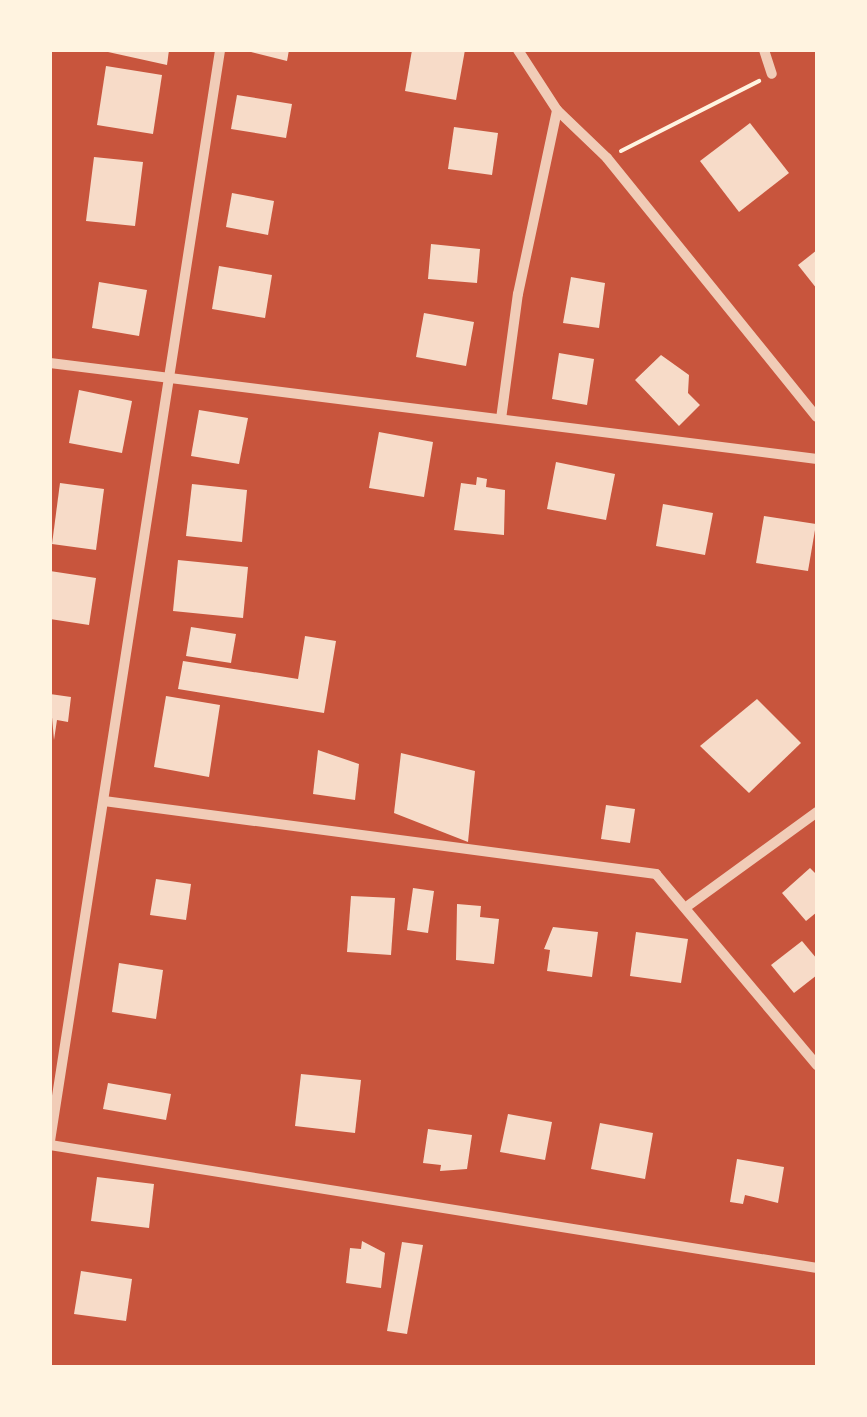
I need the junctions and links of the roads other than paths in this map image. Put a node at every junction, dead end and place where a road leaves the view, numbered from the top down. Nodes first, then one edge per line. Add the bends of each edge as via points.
1 (220, 50) edge
2 (518, 50) edge
3 (764, 50) edge
4 (772, 74) road end
5 (556, 110) junction
6 (50, 363) edge
7 (167, 377) junction
8 (817, 417) edge
9 (501, 419) junction
10 (817, 460) edge
11 (104, 801) junction
12 (817, 812) edge
13 (689, 905) junction
14 (817, 1064) edge
15 (50, 1143) edge
16 (817, 1268) edge

1 - 7 street
2 - 5 street
3 - 4 street
5 - 8 street via 607,158
5 - 9 street via 518,294
6 - 7 street
7 - 9 street
7 - 11 street
9 - 10 street
11 - 13 street via 656,874
11 - 15 street
12 - 13 street
13 - 14 street
15 - 16 street

